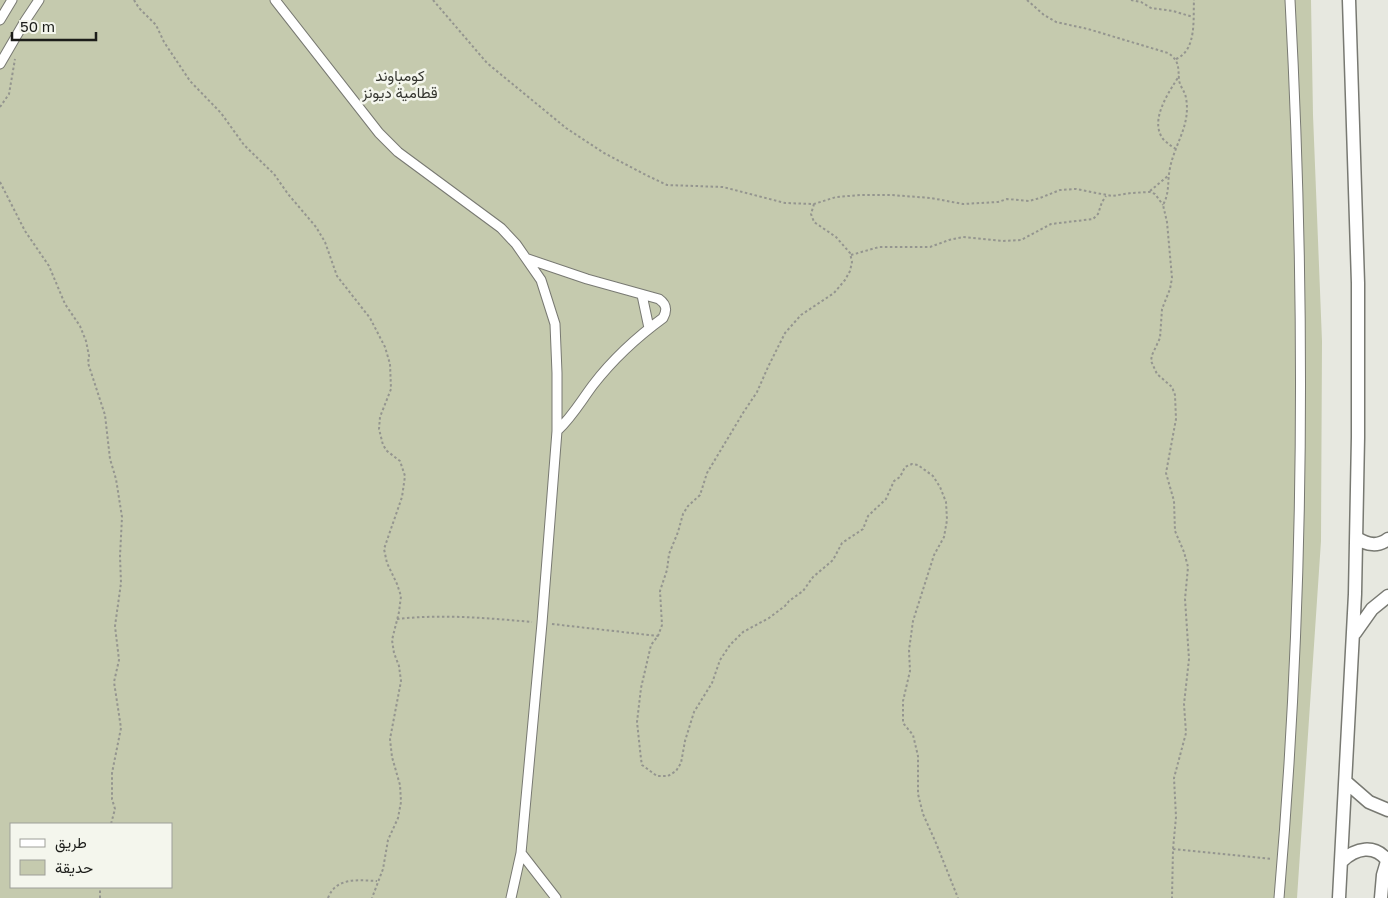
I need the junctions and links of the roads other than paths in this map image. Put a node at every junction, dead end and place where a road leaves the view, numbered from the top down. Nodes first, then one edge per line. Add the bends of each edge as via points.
1 (12, 0) edge
2 (39, 0) edge
3 (275, 0) edge
4 (1290, 0) edge
5 (1349, 0) edge
6 (0, 20) edge
7 (0, 64) edge
8 (528, 259) junction
9 (642, 295) junction
10 (649, 328) junction
11 (557, 431) junction
12 (1357, 538) junction
13 (1388, 539) edge
14 (1388, 596) edge
15 (1353, 636) junction
16 (1346, 782) junction
17 (1388, 810) edge
18 (520, 854) junction
19 (1388, 859) edge
20 (1342, 861) junction
21 (511, 898) edge
22 (556, 898) edge
23 (1279, 898) edge
24 (1339, 898) edge
25 (1381, 898) edge

1 - 6 street
2 - 7 street
3 - 8 street via 379,133 398,152 501,228
4 - 23 street via 1298,165 1301,361 1297,619
5 - 12 street via 1358,283
8 - 9 street
8 - 11 street via 541,280 555,324
9 - 10 street
9 - 10 street via 659,299 666,306 663,318
10 - 11 street via 617,357
11 - 18 street
12 - 13 street via 1370,545
12 - 15 street
14 - 15 street via 1364,617
15 - 16 street
16 - 17 street via 1369,802
16 - 20 street
18 - 21 street
18 - 22 street
19 - 20 street via 1369,849 1352,853
19 - 25 street
20 - 24 street

